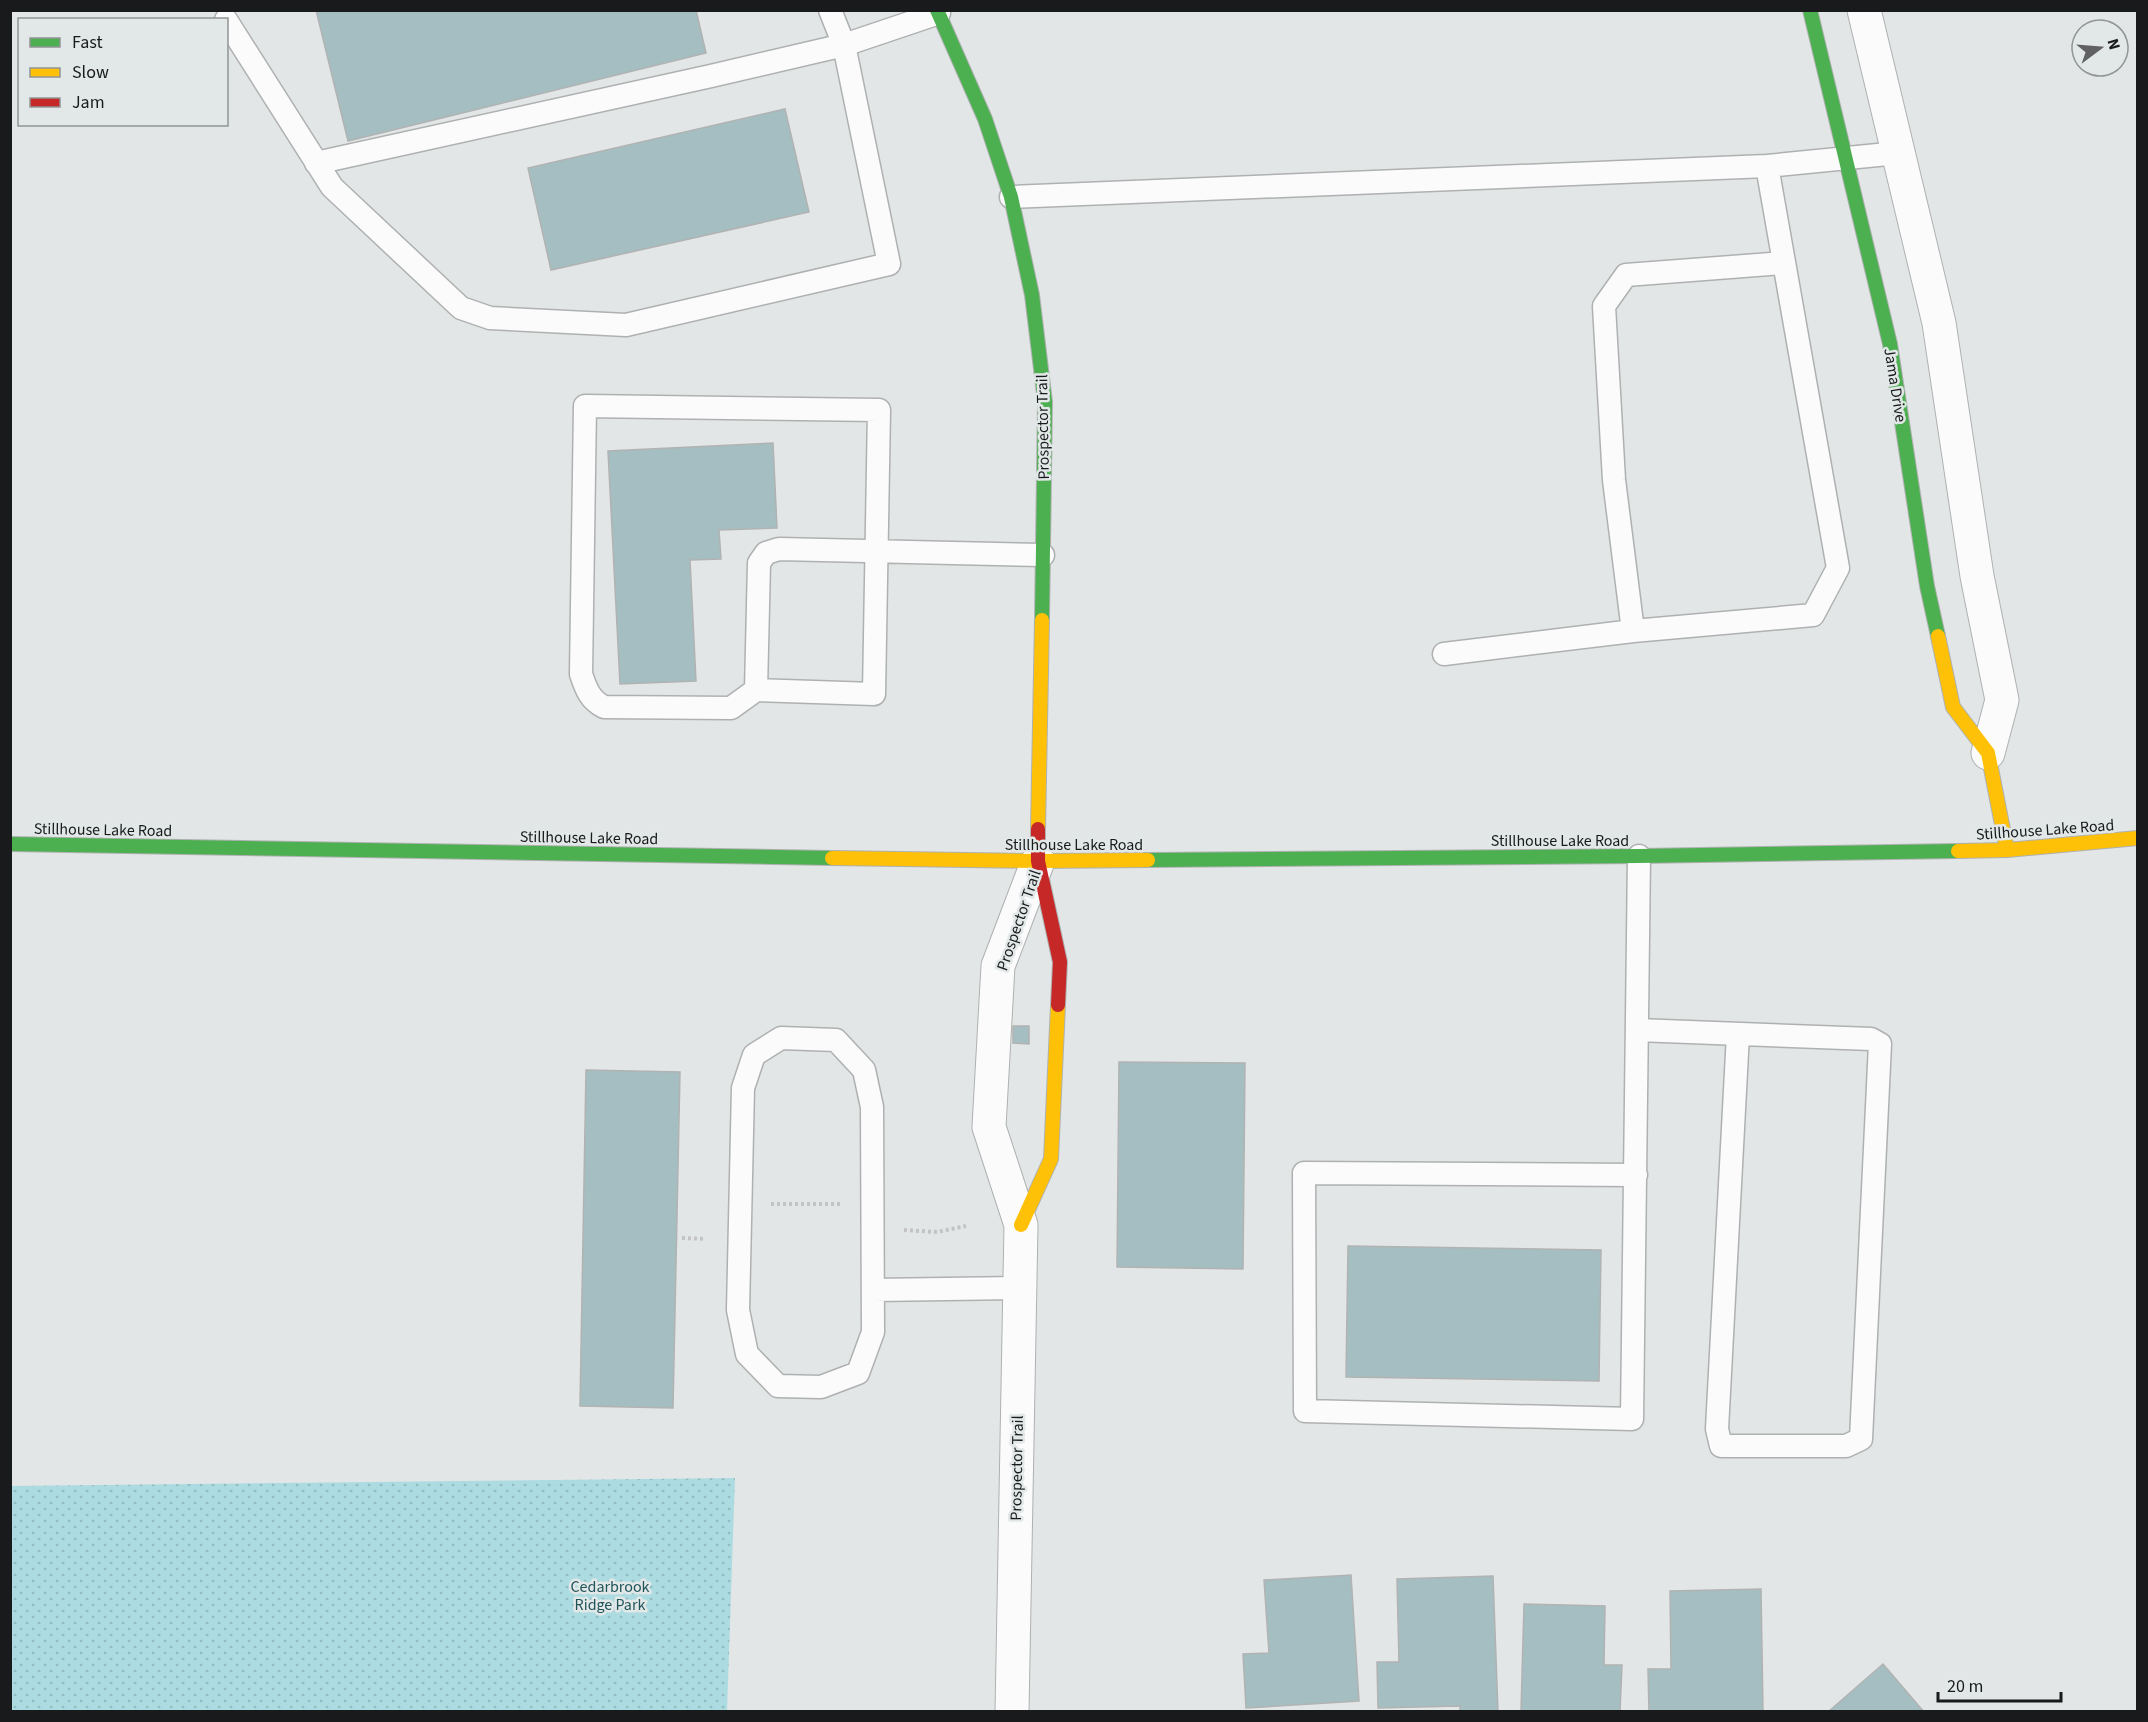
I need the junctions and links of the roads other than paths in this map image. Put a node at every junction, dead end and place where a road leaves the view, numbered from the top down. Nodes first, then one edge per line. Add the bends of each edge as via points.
1 (830, 10) edge
2 (1810, 10) edge
3 (1864, 10) edge
4 (938, 12) edge
5 (228, 23) edge
6 (844, 45) junction
7 (1898, 153) junction
8 (1846, 160) junction
9 (316, 163) junction
10 (1767, 166) junction
11 (1011, 197) junction
12 (1784, 263) junction
13 (876, 550) junction
14 (1043, 555) junction
15 (1633, 631) junction
16 (1444, 654) dead end
17 (756, 690) junction
18 (1988, 753) junction
19 (2138, 838) edge
20 (10, 844) edge
21 (2007, 850) junction
22 (1639, 856) junction
23 (1038, 861) junction
24 (1637, 1030) junction
25 (1738, 1034) junction
26 (1636, 1175) junction
27 (1021, 1225) junction
28 (1020, 1288) junction
29 (873, 1290) junction
30 (1012, 1712) edge

1 - 6 lane
2 - 8 street, Jama Drive
3 - 7 street, Jama Drive
4 - 6 lane
4 - 11 street, Prospector Trail via 985,120
5 - 9 lane
6 - 9 lane
6 - 9 lane via 889,264 626,325 490,318 461,308 332,187
7 - 8 lane
7 - 18 street, Jama Drive via 1939,323 1977,576 2002,700
8 - 10 lane
8 - 18 street, Jama Drive via 1890,344 1927,586 1953,707
10 - 11 lane
10 - 12 lane
11 - 14 street, Prospector Trail via 1032,295 1045,402
12 - 15 lane via 1626,275 1604,306 1614,480
12 - 15 lane via 1838,568 1813,615
13 - 14 lane
13 - 17 lane via 779,549 766,554 759,563
13 - 17 lane via 874,694
13 - 17 lane via 879,410 585,406 581,674 586,690 594,702 604,707 731,708
14 - 23 street, Prospector Trail
15 - 16 lane
18 - 21 street, Jama Drive
19 - 21 street, Stillhouse Lake Road
20 - 23 street, Stillhouse Lake Road
21 - 22 street, Stillhouse Lake Road
22 - 23 street, Stillhouse Lake Road
22 - 24 lane
23 - 27 street, Prospector Trail via 1060,962 1051,1159
23 - 27 street, Prospector Trail via 999,966 989,1128
24 - 25 lane
24 - 26 lane
25 - 25 lane via 1871,1040 1880,1044 1861,1439 1846,1446 1721,1446 1717,1429
26 - 26 lane via 1632,1419 1305,1411 1304,1173
27 - 28 street, Prospector Trail
28 - 29 lane
28 - 30 street, Prospector Trail
29 - 29 lane via 872,1107 864,1070 836,1040 781,1038 754,1055 743,1088 738,1310 747,1354 778,1386 821,1387 858,1373 873,1332

